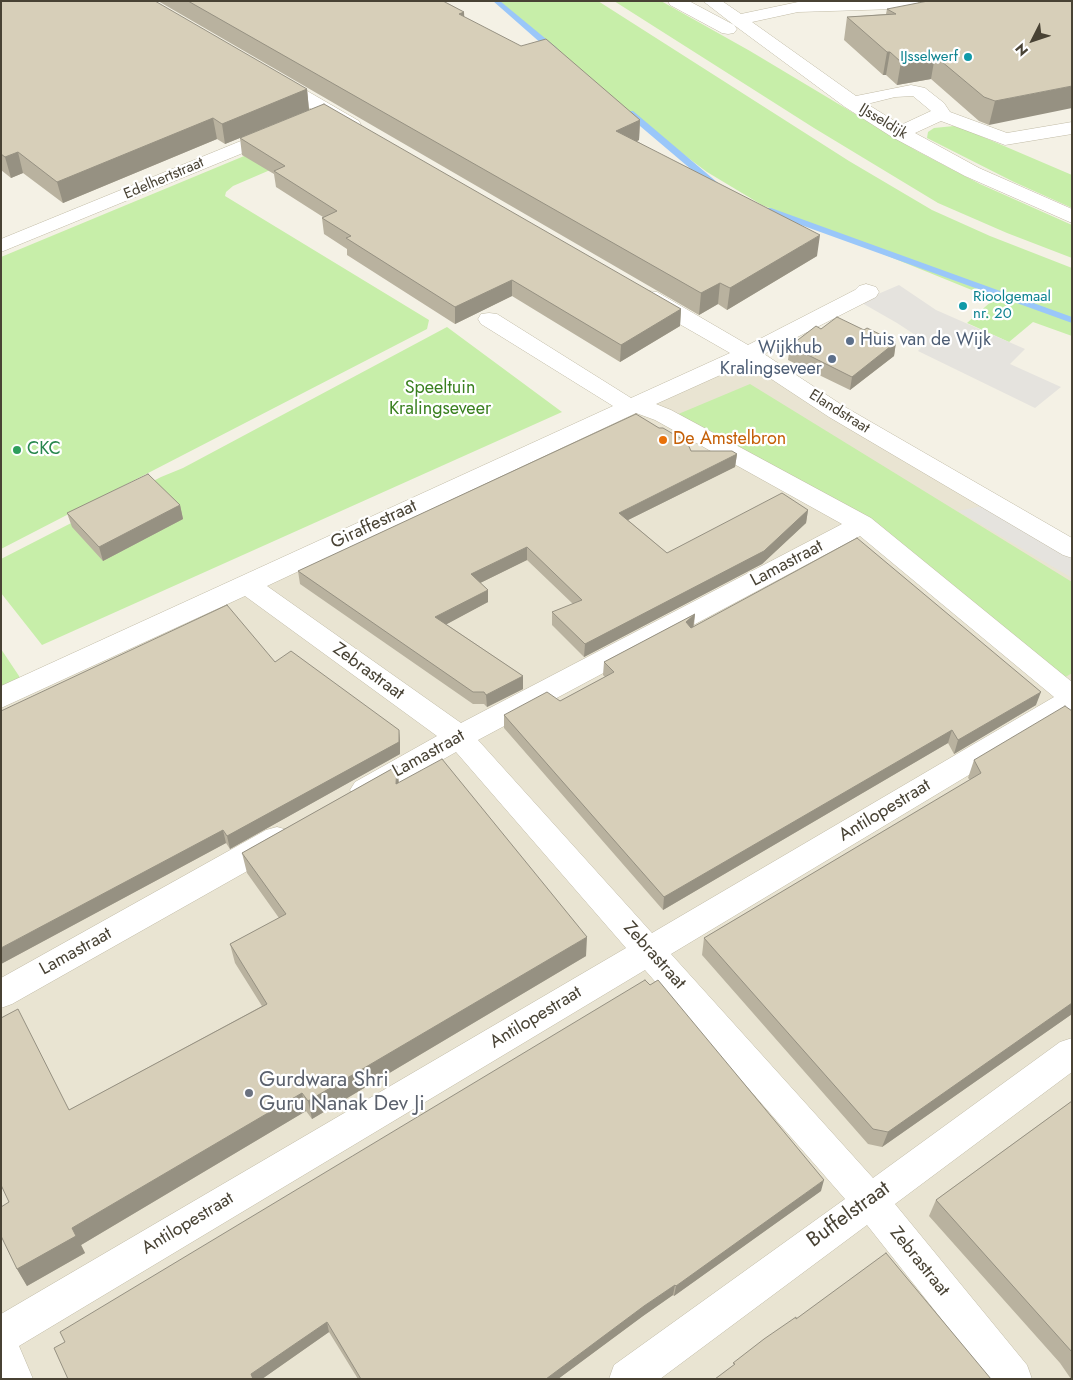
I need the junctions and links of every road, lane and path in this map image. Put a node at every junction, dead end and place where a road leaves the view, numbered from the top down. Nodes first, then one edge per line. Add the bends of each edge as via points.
1 (676, 1) edge
2 (711, 1) edge
3 (911, 1) edge
4 (738, 20) junction
5 (758, 36) junction
6 (260, 71) edge
7 (851, 102) junction
8 (327, 111) junction
9 (939, 114) junction
10 (309, 118) edge
11 (290, 126) edge
12 (1072, 128) edge
13 (899, 133) junction
14 (369, 136) edge
15 (1072, 217) edge
16 (1, 246) edge
17 (633, 288) edge
18 (866, 290) dead end
19 (489, 318) dead end
20 (747, 354) junction
21 (633, 406) junction
22 (862, 524) junction
23 (1072, 549) edge
24 (246, 584) junction
25 (1072, 696) edge
26 (1, 698) edge
27 (1072, 700) edge
28 (459, 738) junction
29 (338, 805) edge
30 (303, 825) edge
31 (650, 950) junction
32 (1, 994) edge
33 (1072, 1053) edge
34 (870, 1200) junction
35 (1, 1335) edge
36 (1, 1350) edge
37 (14, 1379) edge
38 (628, 1379) edge
39 (1013, 1379) edge

1 - 5 street via 723,27
2 - 4 street, IJsseldijk
3 - 4 street via 798,7
4 - 5 street, IJsseldijk
5 - 7 street, IJsseldijk
6 - 8 street
7 - 9 street via 911,90 919,92 938,107
7 - 13 street, IJsseldijk
8 - 10 street
8 - 14 street
9 - 12 street via 1005,139
9 - 13 street
11 - 16 street, Edelhertstraat
13 - 15 street, IJsseldijk via 972,172
17 - 20 street, Elandstraat
18 - 20 street, Giraffestraat via 868,292
19 - 21 street
20 - 21 street, Giraffestraat
20 - 23 street, Elandstraat via 837,412
21 - 22 street via 663,415
21 - 24 street, Giraffestraat
22 - 25 street
22 - 28 street, Lamastraat
24 - 26 street, Giraffestraat
24 - 28 street, Zebrastraat
27 - 31 street, Antilopestraat
28 - 29 street, Lamastraat
28 - 31 street, Zebrastraat
30 - 32 street, Lamastraat
31 - 34 street, Zebrastraat
31 - 35 street, Antilopestraat
33 - 34 street, Buffelstraat
34 - 38 street, Buffelstraat
34 - 39 street, Zebrastraat
36 - 37 street

